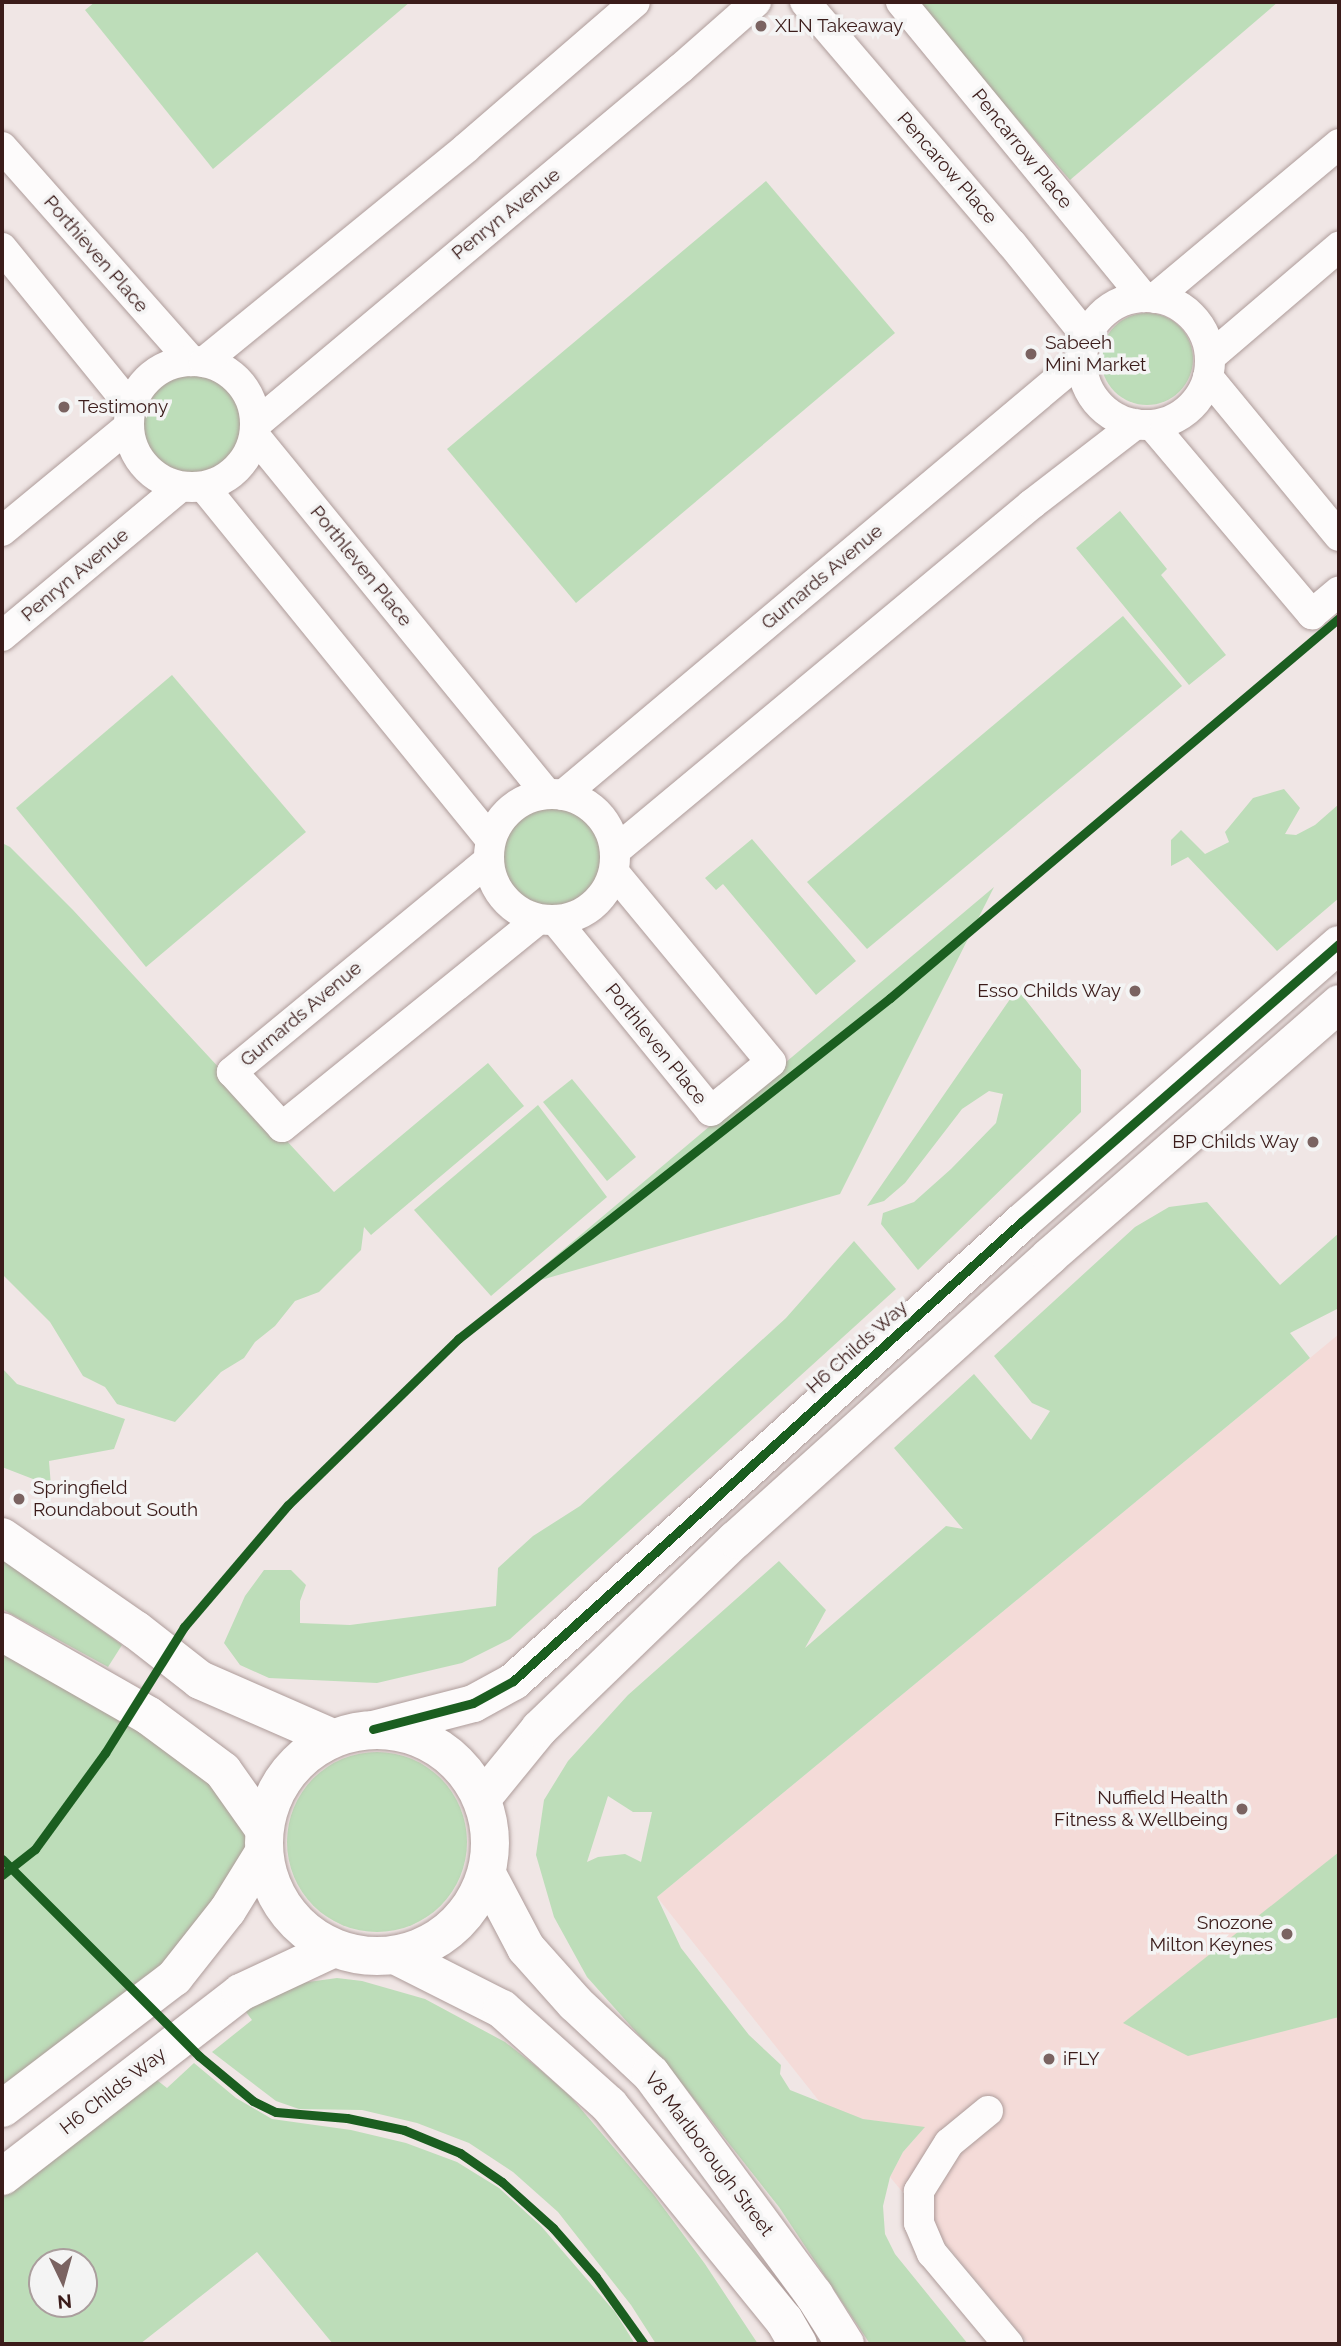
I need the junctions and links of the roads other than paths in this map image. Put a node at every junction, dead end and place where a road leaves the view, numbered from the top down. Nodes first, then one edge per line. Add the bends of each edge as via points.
1 (635, 2) edge
2 (756, 2) edge
3 (805, 2) edge
4 (901, 2) edge
5 (1339, 144) edge
6 (2, 147) edge
7 (1339, 247) edge
8 (2, 248) edge
9 (1149, 298) junction
10 (1084, 348) junction
11 (197, 362) junction
12 (1209, 367) junction
13 (130, 417) junction
14 (1144, 424) junction
15 (255, 430) junction
16 (192, 487) junction
17 (2, 531) edge
18 (1339, 536) edge
19 (1339, 591) edge
20 (2, 636) edge
21 (555, 794) junction
22 (489, 850) junction
23 (615, 861) junction
24 (547, 920) junction
25 (1339, 944) edge
26 (1339, 1003) edge
27 (2, 1537) edge
28 (2, 1632) edge
29 (373, 1729) junction
30 (333, 1738) junction
31 (482, 1798) junction
32 (264, 1840) junction
33 (487, 1874) junction
34 (334, 1948) junction
35 (395, 1955) junction
36 (2, 2108) edge
37 (988, 2111) dead end
38 (2, 2176) edge
39 (798, 2344) edge
40 (845, 2344) edge
41 (1008, 2344) edge

1 - 11 street via 466,148
2 - 15 street, Penryn Avenue
3 - 10 street, Pencarow Place via 1012,244
4 - 9 street, Pencarrow Place
5 - 9 street
6 - 11 street, Porthieven Place
7 - 12 street
8 - 13 street
9 - 10 street via 1125,300 1109,309
9 - 12 street via 1175,304 1193,317 1205,336
10 - 14 street via 1088,386 1103,408 1118,418
10 - 21 street, Gurnards Avenue
11 - 13 street via 171,364 153,374 140,389
11 - 15 street via 225,370 241,384 252,403
12 - 14 street via 1200,395 1187,410 1171,420
12 - 18 street
13 - 16 street via 133,447 144,466 160,479
13 - 17 street
14 - 19 street via 1312,614
14 - 23 street via 1032,504
15 - 16 street via 248,454 237,469 222,481
15 - 21 street, Porthleven Place
16 - 20 street, Penryn Avenue
16 - 22 street
21 - 22 street via 528,798 512,808 499,822
21 - 23 street via 581,801 597,812 608,828
22 - 24 street via 493,881 503,898 519,912
22 - 24 street, Gurnards Avenue via 232,1072 282,1127
23 - 24 street via 606,890 593,906 576,916
23 - 24 street, Porthleven Place via 771,1062 711,1111
25 - 29 street, H6 Childs Way via 1021,1222 513,1681 473,1703
26 - 31 street via 1049,1256 726,1548 539,1728
27 - 30 main road via 136,1630 200,1681
28 - 32 main road via 149,1716 223,1771
29 - 30 main road
29 - 31 main road via 407,1733 438,1747 464,1769
30 - 32 main road via 300,1760 276,1791
31 - 33 main road via 491,1836
32 - 34 main road via 270,1881 285,1909 307,1932
32 - 36 street via 227,1910 174,1977
33 - 35 main road via 467,1912 435,1940
33 - 40 main road, V8 Marlborough Street via 526,1948 575,2003 651,2074
34 - 35 main road via 364,1955
34 - 38 street, H6 Childs Way via 240,1992
35 - 39 main road via 502,2009 609,2105 784,2320
37 - 41 street via 949,2143 919,2191 919,2223 932,2253

